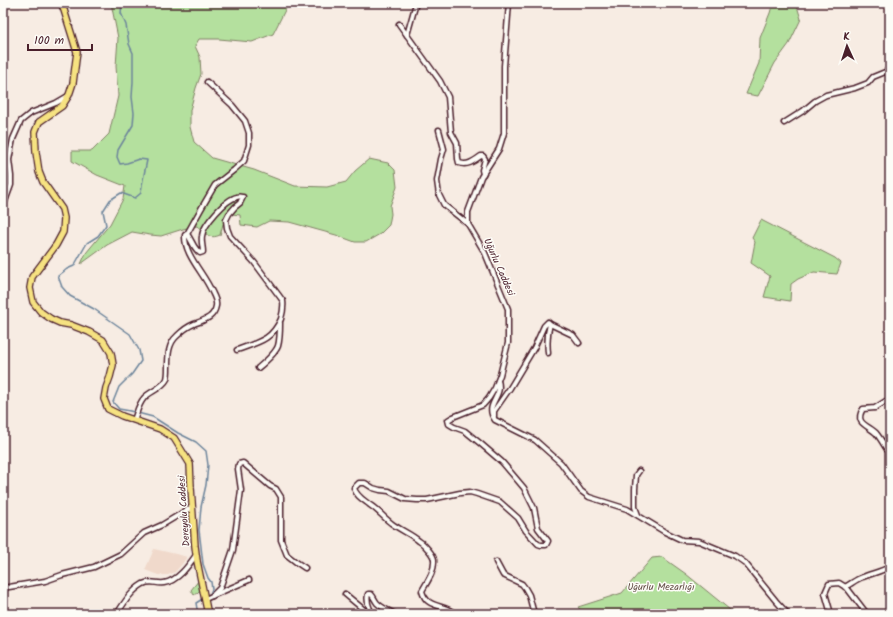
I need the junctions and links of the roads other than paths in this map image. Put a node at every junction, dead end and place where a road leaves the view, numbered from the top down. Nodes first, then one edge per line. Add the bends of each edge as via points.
1 (61, 3) edge
2 (416, 3) edge
3 (509, 3) edge
4 (400, 24) dead end
5 (407, 35) junction
6 (890, 70) edge
7 (207, 82) dead end
8 (69, 95) junction
9 (784, 123) dead end
10 (439, 130) dead end
11 (483, 174) junction
12 (3, 207) edge
13 (468, 224) junction
14 (187, 234) junction
15 (280, 320) junction
16 (550, 324) junction
17 (579, 343) dead end
18 (237, 350) dead end
19 (548, 353) dead end
20 (258, 368) dead end
21 (498, 380) junction
22 (890, 401) edge
23 (135, 418) junction
24 (494, 418) junction
25 (890, 454) edge
26 (639, 472) dead end
27 (192, 507) junction
28 (638, 516) junction
29 (196, 554) junction
30 (496, 562) dead end
31 (890, 566) edge
32 (305, 568) dead end
33 (249, 580) dead end
34 (845, 587) junction
35 (3, 588) edge
36 (345, 594) dead end
37 (212, 596) junction
38 (205, 600) junction
39 (117, 614) edge
40 (210, 614) edge
41 (370, 614) edge
42 (395, 614) edge
43 (455, 614) edge
44 (534, 614) edge
45 (788, 614) edge
46 (831, 614) edge
47 (867, 614) edge

1 - 8 main road via 77,52
2 - 5 street
3 - 11 street via 504,66 504,133 499,149
4 - 5 street
5 - 11 street via 440,81 448,97 451,132 457,143 459,163 468,164 483,156
6 - 9 street via 873,76 868,83 826,95
7 - 14 street via 245,121 249,145 244,161 215,185
8 - 12 street via 31,113 21,121 13,139 9,160 11,185
8 - 23 main road, Dereyolu Caddesi via 62,106 39,122 35,132 39,172 62,209 64,218 63,232 32,277 30,288 33,302 50,319 89,332 103,340 111,353 113,365 104,399 108,409 122,416
10 - 13 street, Uğurlu Caddesi via 444,149 437,181 439,195 444,205
11 - 13 street via 468,212
13 - 21 street, Uğurlu Caddesi via 486,253 508,309 508,343
14 - 15 street via 198,252 203,252 202,236 211,219 225,203 238,196 244,197 229,214 226,220 227,228 230,236 254,262 283,301 284,309
14 - 23 street via 186,247 208,282 216,305 207,320 176,336 168,354 167,379 162,386 144,398 137,408
15 - 18 street via 272,334 265,339
15 - 20 street via 278,347
16 - 17 street via 573,335
16 - 19 street
16 - 24 street via 548,322 544,326 534,348 494,411
21 - 24 street via 499,388 491,411
21 - 43 street via 483,405 453,417 448,420 449,424 481,444 502,462 524,488 534,508 538,528 548,541 546,545 535,541 518,518 500,502 477,494 470,492 417,500 406,499 365,483 359,483 354,488 358,496 398,529 420,541 428,550 434,558 434,568 422,591 425,599 431,604 452,610
22 - 25 street via 875,408 863,409 860,417 863,423 876,433
23 - 27 main road, Dereyolu Caddesi via 174,438 183,451 190,464
24 - 28 street via 535,440 561,463 581,491 589,497 627,509
26 - 28 street via 636,475 634,507
27 - 29 main road, Dereyolu Caddesi
27 - 35 street via 144,533 121,554 94,567 44,581
28 - 45 street via 682,540 699,541 735,556
29 - 38 main road, Dereyolu Caddesi
29 - 39 street via 191,563 171,581 144,583 138,587
30 - 44 street via 503,575 525,588
31 - 34 street
32 - 37 street via 287,555 281,540 281,497 276,489 243,463 239,464 241,490 233,550 220,588
33 - 37 street
34 - 46 street via 840,583 829,584 825,593
34 - 47 street
36 - 41 street
37 - 38 street
38 - 40 main road, Dereyolu Caddesi
41 - 42 street via 368,594 374,596 386,610

